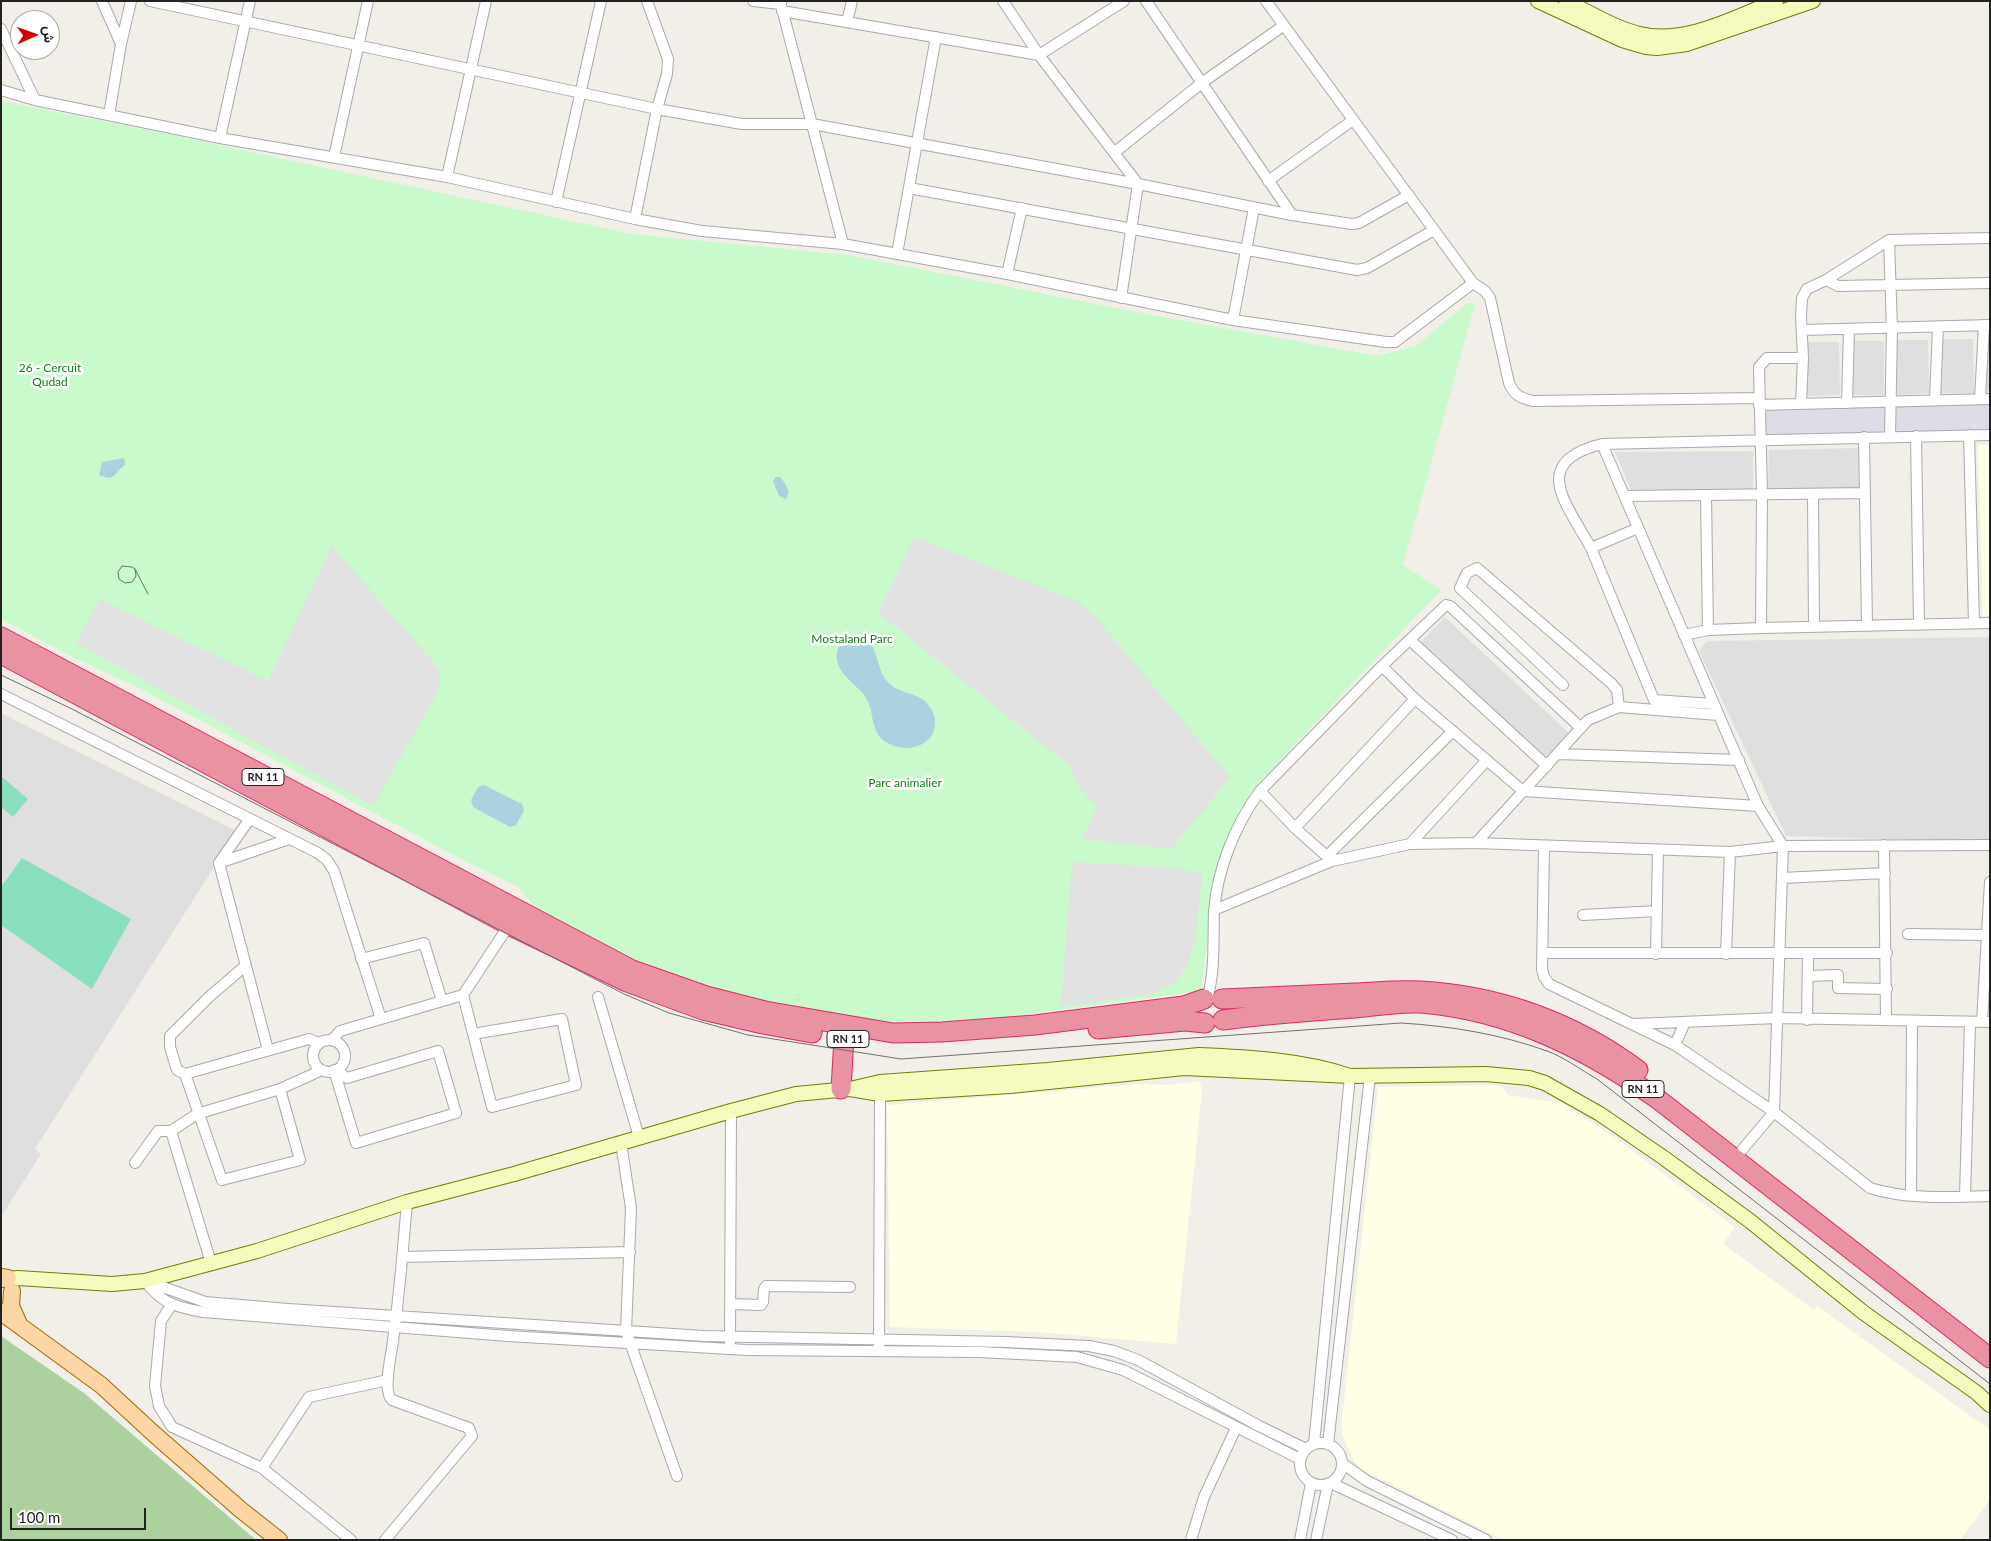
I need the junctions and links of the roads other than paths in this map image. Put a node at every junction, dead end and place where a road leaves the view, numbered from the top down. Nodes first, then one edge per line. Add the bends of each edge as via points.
1 (102, 1) edge
2 (131, 1) edge
3 (150, 1) edge
4 (250, 1) edge
5 (368, 1) edge
6 (486, 1) edge
7 (600, 1) edge
8 (647, 1) edge
9 (753, 1) edge
10 (852, 1) edge
11 (1003, 1) edge
12 (1124, 1) edge
13 (1146, 1) edge
14 (1266, 1) edge
15 (1538, 1) edge
16 (1566, 1) edge
17 (1776, 1) edge
18 (1813, 1) edge
19 (781, 5) edge
20 (246, 22) junction
21 (847, 22) junction
22 (1284, 26) junction
23 (1, 29) edge
24 (936, 37) junction
25 (121, 44) junction
26 (358, 46) junction
27 (1039, 55) junction
28 (471, 69) junction
29 (1202, 82) junction
30 (1, 90) edge
31 (579, 92) junction
32 (36, 100) junction
33 (657, 109) junction
34 (110, 115) junction
35 (1354, 120) junction
36 (812, 124) junction
37 (220, 138) junction
38 (916, 143) junction
39 (1114, 152) junction
40 (334, 157) junction
41 (447, 177) junction
42 (1268, 181) junction
43 (1138, 184) junction
44 (909, 188) junction
45 (1409, 195) junction
46 (556, 202) junction
47 (1022, 208) junction
48 (1254, 208) junction
49 (1292, 215) junction
50 (636, 219) junction
51 (1132, 228) junction
52 (1434, 230) junction
53 (1990, 238) edge
54 (1889, 240) junction
55 (843, 244) junction
56 (1246, 250) junction
57 (897, 254) junction
58 (1007, 274) junction
59 (1826, 280) junction
60 (1473, 283) junction
61 (1990, 284) edge
62 (1891, 286) junction
63 (1120, 298) junction
64 (1233, 320) junction
65 (1987, 325) edge
66 (1938, 326) junction
67 (1892, 328) junction
68 (1802, 330) junction
69 (1849, 330) junction
70 (1803, 358) junction
71 (1985, 399) edge
72 (1935, 400) junction
73 (1759, 402) junction
74 (1890, 402) junction
75 (1847, 403) junction
76 (1801, 404) junction
77 (1969, 435) junction
78 (1990, 435) edge
79 (1890, 436) junction
80 (1916, 436) junction
81 (1864, 437) junction
82 (1760, 438) junction
83 (1602, 444) junction
84 (1865, 493) junction
85 (1762, 494) junction
86 (1812, 494) junction
87 (1706, 495) junction
88 (1626, 496) junction
89 (1638, 528) junction
90 (1591, 548) junction
91 (1974, 623) junction
92 (1990, 623) edge
93 (1919, 625) junction
94 (1814, 626) junction
95 (1867, 626) junction
96 (1760, 628) junction
97 (1708, 630) junction
98 (1684, 635) junction
99 (1, 637) edge
100 (1410, 640) junction
101 (1, 654) edge
102 (1382, 666) junction
103 (1564, 685) dead end
104 (1, 694) edge
105 (1415, 699) junction
106 (1713, 704) junction
107 (1619, 707) junction
108 (1718, 715) junction
109 (1581, 728) junction
110 (1453, 731) junction
111 (1558, 754) junction
112 (1487, 760) junction
113 (1739, 760) junction
114 (1547, 766) junction
115 (1260, 791) junction
116 (1523, 791) junction
117 (1758, 806) junction
118 (249, 820) junction
119 (1295, 828) junction
120 (289, 840) junction
121 (1410, 844) junction
122 (1476, 844) junction
123 (1884, 844) junction
124 (1990, 845) edge
125 (1544, 846) junction
126 (1783, 846) junction
127 (1658, 850) junction
128 (1730, 852) junction
129 (1330, 858) junction
130 (219, 863) junction
131 (1885, 873) junction
132 (1782, 878) junction
133 (1990, 882) edge
134 (1214, 910) junction
135 (1657, 911) junction
136 (1583, 915) dead end
137 (509, 924) junction
138 (1908, 934) dead end
139 (1988, 935) edge
140 (1543, 953) junction
141 (1887, 953) junction
142 (1656, 954) junction
143 (1726, 954) junction
144 (1780, 954) junction
145 (1808, 954) junction
146 (362, 959) junction
147 (245, 966) junction
148 (1887, 988) junction
149 (463, 995) junction
150 (598, 997) dead end
151 (1213, 998) junction
152 (442, 1001) junction
153 (1777, 1018) junction
154 (382, 1019) junction
155 (1886, 1019) junction
156 (1807, 1020) junction
157 (1214, 1021) junction
158 (1912, 1021) junction
159 (1685, 1022) junction
160 (1986, 1022) edge
161 (1970, 1023) junction
162 (1633, 1024) junction
163 (473, 1034) junction
164 (844, 1038) junction
165 (332, 1040) junction
166 (319, 1043) junction
167 (1675, 1045) junction
168 (268, 1050) junction
169 (322, 1070) junction
170 (335, 1070) junction
171 (185, 1074) junction
172 (1350, 1076) junction
173 (1370, 1076) junction
174 (280, 1089) junction
175 (845, 1089) junction
176 (880, 1094) junction
177 (731, 1111) junction
178 (1774, 1112) junction
179 (197, 1114) junction
180 (171, 1131) junction
181 (639, 1137) junction
182 (621, 1143) junction
183 (1742, 1150) junction
184 (136, 1163) dead end
185 (1911, 1195) junction
186 (1965, 1196) junction
187 (1990, 1196) edge
188 (407, 1202) junction
189 (1333, 1239) junction
190 (1350, 1241) junction
191 (630, 1252) junction
192 (402, 1257) junction
193 (211, 1262) junction
194 (145, 1281) junction
195 (5, 1284) edge
196 (850, 1287) dead end
197 (172, 1304) junction
198 (730, 1304) junction
199 (1, 1312) edge
200 (396, 1316) junction
201 (1, 1321) edge
202 (20, 1326) junction
203 (395, 1327) junction
204 (626, 1331) junction
205 (730, 1337) junction
206 (1990, 1341) edge
207 (631, 1343) junction
208 (879, 1346) junction
209 (730, 1349) junction
210 (1990, 1358) edge
211 (388, 1380) junction
212 (115, 1398) junction
213 (1990, 1405) edge
214 (1260, 1426) junction
215 (1236, 1428) junction
216 (1254, 1437) junction
217 (1328, 1444) junction
218 (1310, 1446) junction
219 (1300, 1459) junction
220 (1342, 1463) junction
221 (262, 1468) junction
222 (677, 1476) dead end
223 (1311, 1483) junction
224 (1330, 1484) junction
225 (279, 1540) edge
226 (351, 1540) edge
227 (385, 1540) edge
228 (1191, 1540) edge
229 (1300, 1540) edge
230 (1316, 1540) edge
231 (1452, 1540) edge
232 (1486, 1540) edge

1 - 25 street
2 - 25 street
3 - 20 street
4 - 20 street
5 - 26 street
6 - 28 street
7 - 31 street
8 - 33 street via 668,59
9 - 19 street
10 - 21 street
11 - 27 street
12 - 27 street
13 - 29 street
14 - 22 street
15 - 18 street via 1622,40 1657,48 1687,44
16 - 17 street via 1638,34 1662,36 1689,33
19 - 21 street
19 - 36 street
20 - 26 street
20 - 37 street
21 - 24 street
22 - 29 street
22 - 35 street
23 - 32 street
24 - 27 street
24 - 38 street
25 - 34 street
26 - 28 street
26 - 40 street
27 - 39 street
28 - 31 street
28 - 41 street
29 - 39 street
29 - 42 street
30 - 32 street
31 - 33 street
31 - 46 street
32 - 34 street
33 - 36 street via 742,124
33 - 50 street
34 - 37 street
35 - 42 street
35 - 45 street
36 - 38 street
36 - 55 street
37 - 40 street
38 - 43 street
38 - 44 street
39 - 43 street
40 - 41 street
41 - 46 street
42 - 49 street
43 - 48 street
43 - 51 street
44 - 47 street
44 - 57 street
45 - 49 street via 1359,223
45 - 52 street
46 - 50 street
47 - 51 street
47 - 58 street
48 - 49 street
48 - 56 street
50 - 55 street via 702,231
51 - 56 street
51 - 63 street
52 - 56 street via 1367,268 1357,270
52 - 60 street
53 - 54 street
54 - 59 street
54 - 62 street
55 - 57 street
56 - 64 street
57 - 58 street
58 - 63 street
59 - 62 street via 1838,286
59 - 68 street via 1807,289 1802,298
60 - 64 street via 1395,342
60 - 73 street via 1486,291 1490,298 1508,383 1520,398 1533,401
61 - 62 street
62 - 67 street
63 - 64 street
65 - 66 street
65 - 71 street
66 - 67 street
66 - 72 street
67 - 69 street
67 - 74 street
68 - 69 street
68 - 70 street
69 - 75 street
70 - 73 street via 1767,358 1762,362
70 - 76 street
71 - 72 street
72 - 74 street
73 - 76 street
73 - 82 street
74 - 75 street
74 - 79 street
75 - 76 street
77 - 78 street
77 - 80 street
77 - 91 street
79 - 80 street
79 - 81 street
80 - 93 street
81 - 82 street
81 - 84 street
82 - 83 street
82 - 85 street
83 - 88 street
83 - 90 street via 1576,454 1560,469 1559,489
84 - 86 street
84 - 95 street
85 - 86 street
85 - 87 street
85 - 96 street
86 - 94 street
87 - 88 street
87 - 97 street
88 - 89 street
89 - 90 street
89 - 98 street
90 - 106 street via 1654,700
91 - 92 street
91 - 93 street
93 - 95 street
94 - 95 street
94 - 96 street
96 - 97 street
97 - 98 street
98 - 106 street
99 - 151 highway, RN 11 via 632,970 706,996 814,1021 893,1033 1035,1025 1184,1006
100 - 102 street
100 - 109 street via 1446,605 1450,606
100 - 114 street
101 - 137 highway, RN 11
102 - 105 street
102 - 115 street
103 - 107 street via 1460,588 1467,573 1477,568 1611,683 1617,690
104 - 118 street
105 - 110 street
105 - 119 street
106 - 108 street
107 - 108 street
107 - 109 street via 1588,720
108 - 113 street
109 - 111 street
110 - 112 street
110 - 129 street
111 - 113 street
111 - 114 street
112 - 116 street
112 - 121 street
113 - 117 street
114 - 116 street
115 - 119 street
115 - 134 street via 1231,843
116 - 117 street
116 - 122 street
117 - 126 street
118 - 120 street
118 - 130 street
119 - 129 street
120 - 130 street
120 - 146 street via 318,853 334,871
121 - 122 street
121 - 129 street
122 - 125 street
123 - 124 street
123 - 126 street
123 - 131 street
125 - 127 street
125 - 140 street
126 - 128 street
126 - 132 street
127 - 128 street
127 - 135 street
128 - 143 street
129 - 134 street
130 - 147 street
131 - 132 street
131 - 141 street
132 - 144 street
133 - 139 street
134 - 151 street
135 - 136 street
135 - 142 street
137 - 149 street
137 - 164 highway, RN 11 via 627,982 703,1010
138 - 139 street
139 - 160 street
140 - 142 street
140 - 162 street via 1543,974 1550,984
141 - 145 street
141 - 148 street
142 - 143 street
143 - 144 street
144 - 145 street
144 - 153 street
145 - 148 street via 1808,976 1838,975 1838,988
145 - 156 street
146 - 152 street via 424,943
146 - 154 street
147 - 168 street
147 - 171 street via 170,1036 177,1070
148 - 155 street
149 - 152 street
149 - 163 street
150 - 181 street
151 - 157 highway via 1227,1012
151 - 157 highway via 1198,1011
151 - 183 highway, RN 11 via 1418,991 1459,994 1505,1004 1590,1039 1628,1063
152 - 154 street
153 - 156 street
153 - 159 street
153 - 178 street
154 - 165 street via 340,1031
155 - 156 street
155 - 158 street
157 - 164 highway, RN 11 via 944,1044 867,1042
157 - 210 highway, RN 11 via 1418,1003 1492,1016 1540,1031 1612,1068 1659,1100
158 - 161 street
158 - 185 street
159 - 162 street
159 - 167 street
160 - 161 street
161 - 186 street
162 - 167 street
163 - 163 street via 492,1108 576,1085 562,1019
164 - 175 highway
165 - 166 street
165 - 170 street via 340,1044 344,1052 343,1062
166 - 168 street via 309,1039
166 - 169 street via 313,1057
167 - 178 street
168 - 171 street
169 - 170 street
169 - 174 street
170 - 170 street via 356,1144 456,1112 438,1051 347,1078
171 - 179 street
172 - 173 street
172 - 175 street via 1330,1069 1236,1056 1199,1055 880,1082
172 - 176 street via 1184,1068 1010,1086
172 - 189 street
173 - 190 street
173 - 213 street via 1486,1074 1528,1078 1551,1086 1600,1114 1664,1158 1750,1221 1864,1313
174 - 179 street
174 - 179 street via 300,1160 222,1180
175 - 176 street
175 - 177 street via 796,1094
176 - 208 street
177 - 181 street
177 - 198 street
178 - 183 street
178 - 185 street via 1870,1188 1889,1194
179 - 180 street
180 - 184 street via 158,1131
180 - 193 street
181 - 182 street
182 - 188 street
182 - 191 street via 631,1208
183 - 206 highway, RN 11 via 1852,1238
185 - 186 street
186 - 187 street
188 - 192 street
188 - 193 street via 257,1251
189 - 190 street
189 - 218 street
190 - 217 street
191 - 192 street
191 - 204 street
192 - 200 street
193 - 194 street
194 - 195 street via 112,1284 34,1280
194 - 197 street via 157,1296
194 - 200 street via 205,1302
195 - 202 main road
196 - 198 street via 772,1285 764,1289 764,1302 760,1305
197 - 203 street via 203,1312
197 - 221 street via 161,1321 155,1386 164,1418 172,1427
198 - 205 street
199 - 202 main road
200 - 203 street
200 - 204 street
201 - 212 main road
202 - 212 main road via 93,1378
203 - 207 street
203 - 211 street
204 - 205 street
204 - 207 street
205 - 208 street
205 - 209 street
207 - 209 street
207 - 222 street
208 - 209 street
208 - 214 street via 1061,1344 1114,1351 1165,1373
208 - 215 street via 1077,1357 1123,1370
211 - 221 street via 309,1397
211 - 227 street via 388,1396 392,1400 469,1428 472,1436
212 - 225 main road
214 - 216 street
214 - 218 street
215 - 216 street
215 - 228 street via 1204,1497
216 - 219 street
217 - 218 street
217 - 220 street via 1339,1453
218 - 219 street
219 - 223 street via 1301,1473
220 - 224 street via 1340,1474
220 - 232 street via 1366,1481
221 - 226 street
223 - 224 street via 1317,1486
223 - 229 street
224 - 230 street
224 - 231 street

